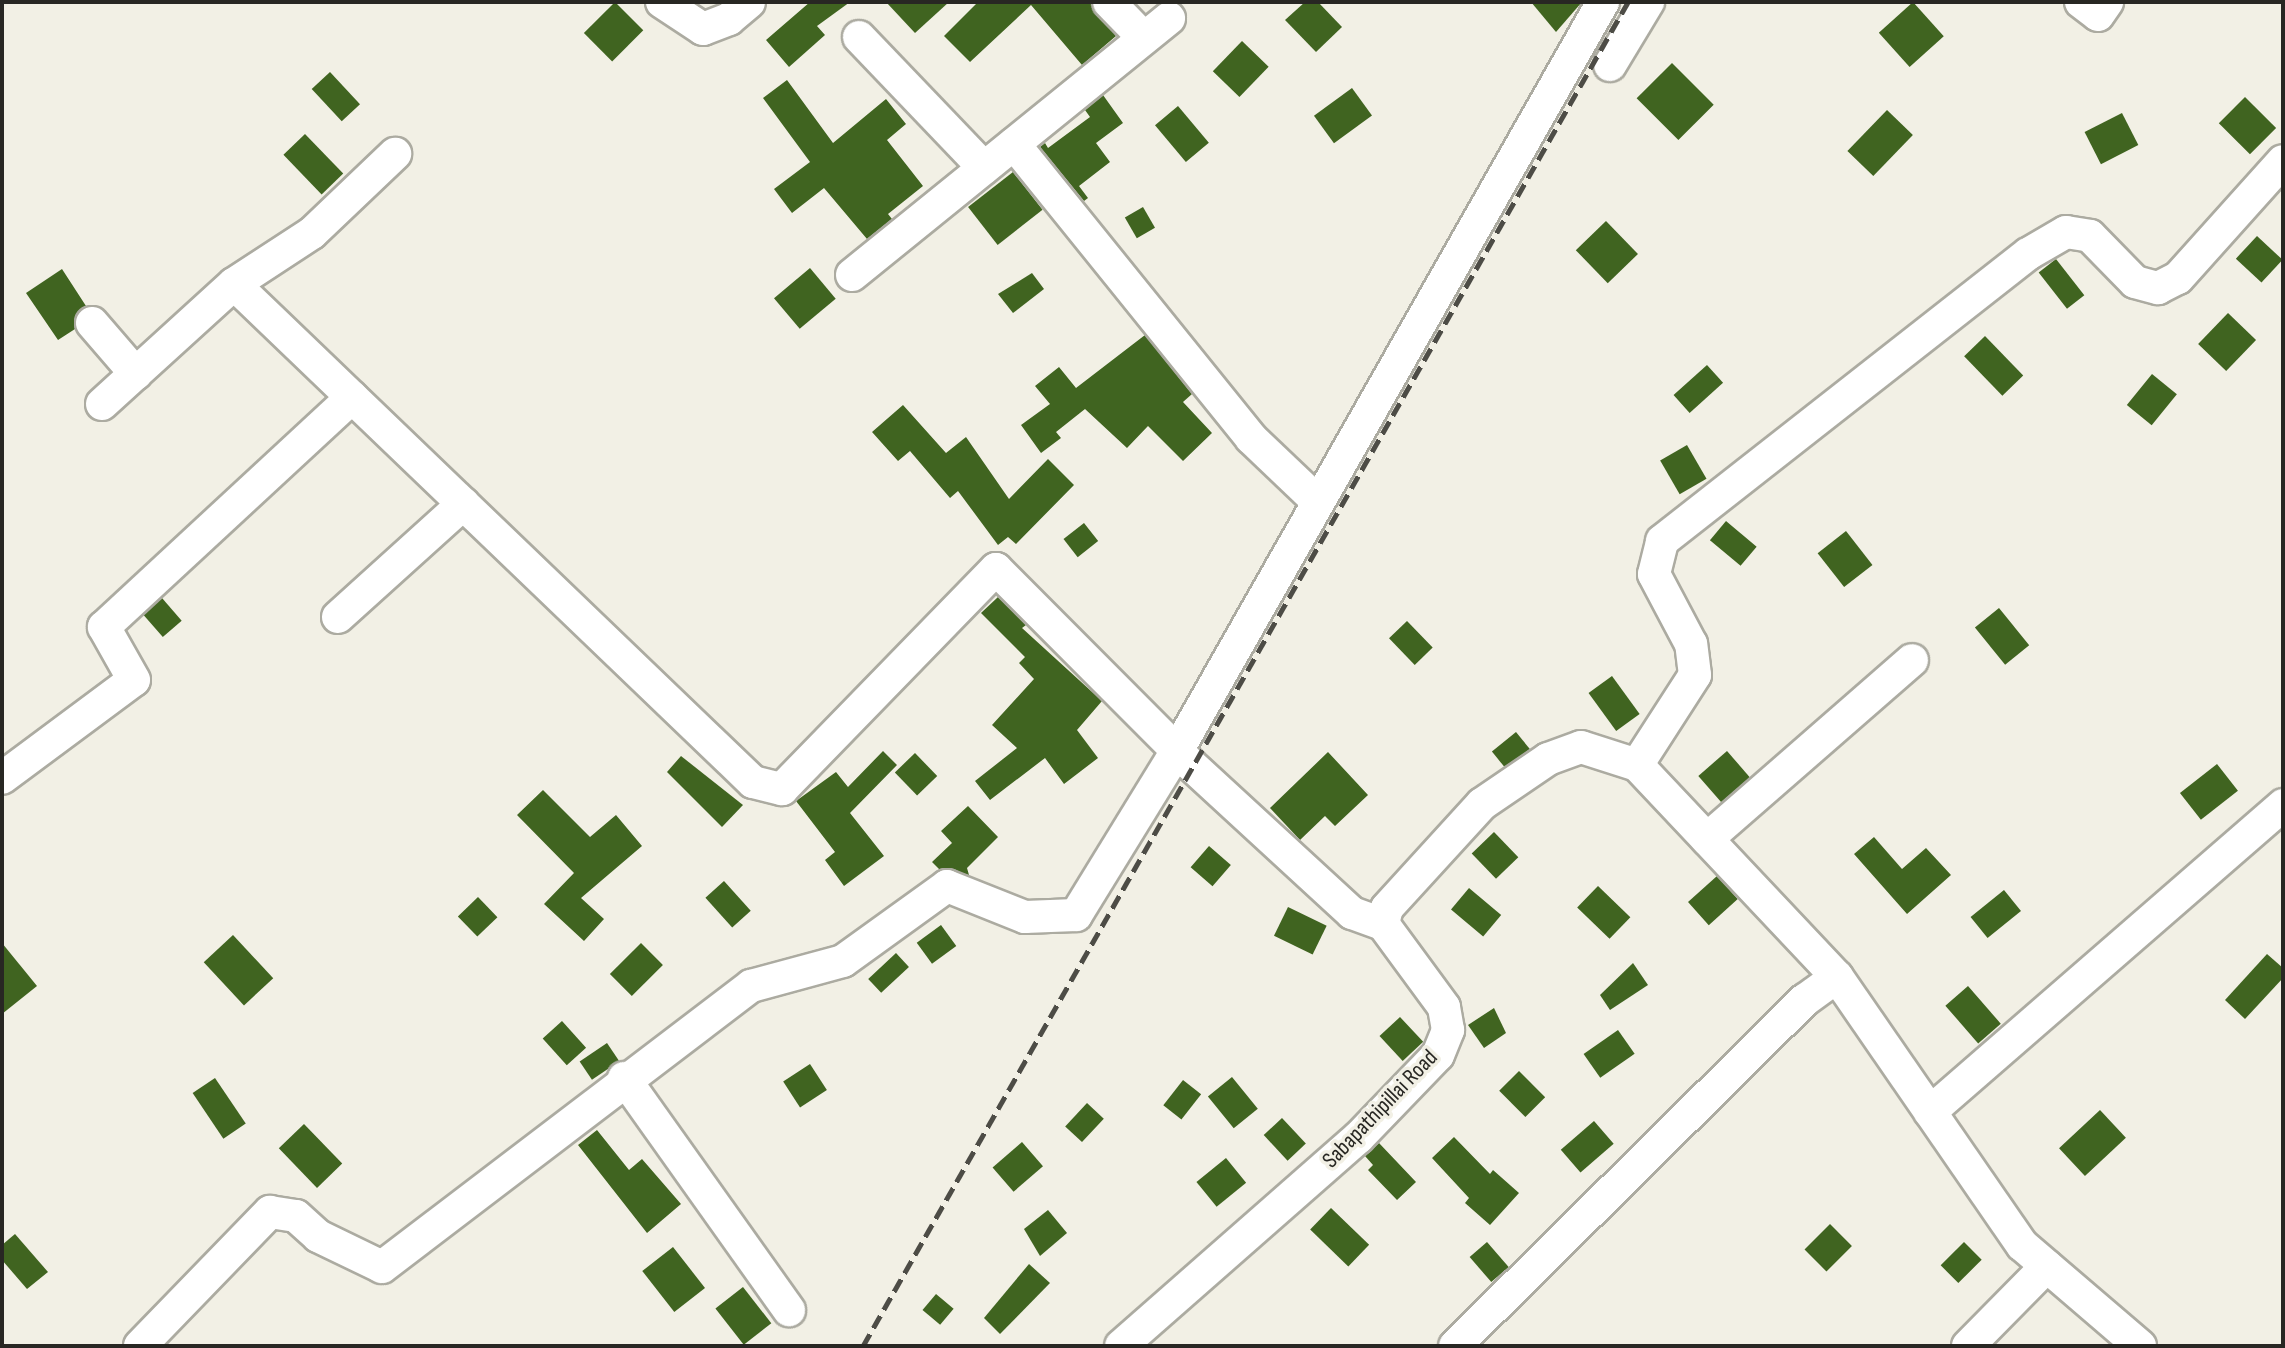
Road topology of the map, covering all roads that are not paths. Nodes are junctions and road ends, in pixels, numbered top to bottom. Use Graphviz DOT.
graph roads {
  1 [pos="662,2"];
  2 [pos="749,2"];
  3 [pos="1109,2"];
  4 [pos="1603,2"];
  5 [pos="1648,2"];
  6 [pos="2081,2"];
  7 [pos="2107,2"];
  8 [pos="1168,18"];
  9 [pos="859,37"];
  10 [pos="1144,38"];
  11 [pos="1611,65"];
  12 [pos="1014,144"];
  13 [pos="395,154"];
  14 [pos="2283,161"];
  15 [pos="984,168"];
  16 [pos="852,275"];
  17 [pos="234,285"];
  18 [pos="92,323"];
  19 [pos="136,374"];
  20 [pos="352,397"];
  21 [pos="102,404"];
  22 [pos="1316,500"];
  23 [pos="463,503"];
  24 [pos="338,617"];
  25 [pos="1912,660"];
  26 [pos="1177,751"];
  27 [pos="1637,765"];
  28 [pos="2,778"];
  29 [pos="2283,805"];
  30 [pos="1707,839"];
  31 [pos="1383,924"];
  32 [pos="1837,977"];
  33 [pos="624,1078"];
  34 [pos="1930,1112"];
  35 [pos="2047,1266"];
  36 [pos="789,1310"];
  37 [pos="140,1346"];
  38 [pos="1121,1346"];
  39 [pos="1455,1346"];
  40 [pos="1968,1346"];
  41 [pos="2140,1346"];
  1 -- 2 [label="street"];
  3 -- 10 [label="street"];
  4 -- 22 [label="street"];
  5 -- 11 [label="street"];
  6 -- 7 [label="street"];
  8 -- 10 [label="street"];
  9 -- 15 [label="street"];
  10 -- 12 [label="street"];
  12 -- 15 [label="street"];
  12 -- 22 [label="street"];
  13 -- 17 [label="street"];
  14 -- 27 [label="street"];
  15 -- 16 [label="street"];
  17 -- 19 [label="street"];
  17 -- 20 [label="street"];
  18 -- 19 [label="street"];
  19 -- 21 [label="street"];
  20 -- 23 [label="street"];
  20 -- 28 [label="street"];
  22 -- 26 [label="street"];
  23 -- 24 [label="street"];
  23 -- 26 [label="street"];
  25 -- 30 [label="street"];
  26 -- 31 [label="street"];
  26 -- 33 [label="street"];
  27 -- 30 [label="street"];
  27 -- 31 [label="street"];
  29 -- 34 [label="street"];
  30 -- 32 [label="street"];
  31 -- 38 [label="street, Sabapathipillai Road"];
  32 -- 34 [label="street"];
  32 -- 39 [label="street"];
  33 -- 36 [label="street"];
  33 -- 37 [label="street"];
  34 -- 35 [label="street"];
  35 -- 40 [label="street"];
  35 -- 41 [label="street"];
}
